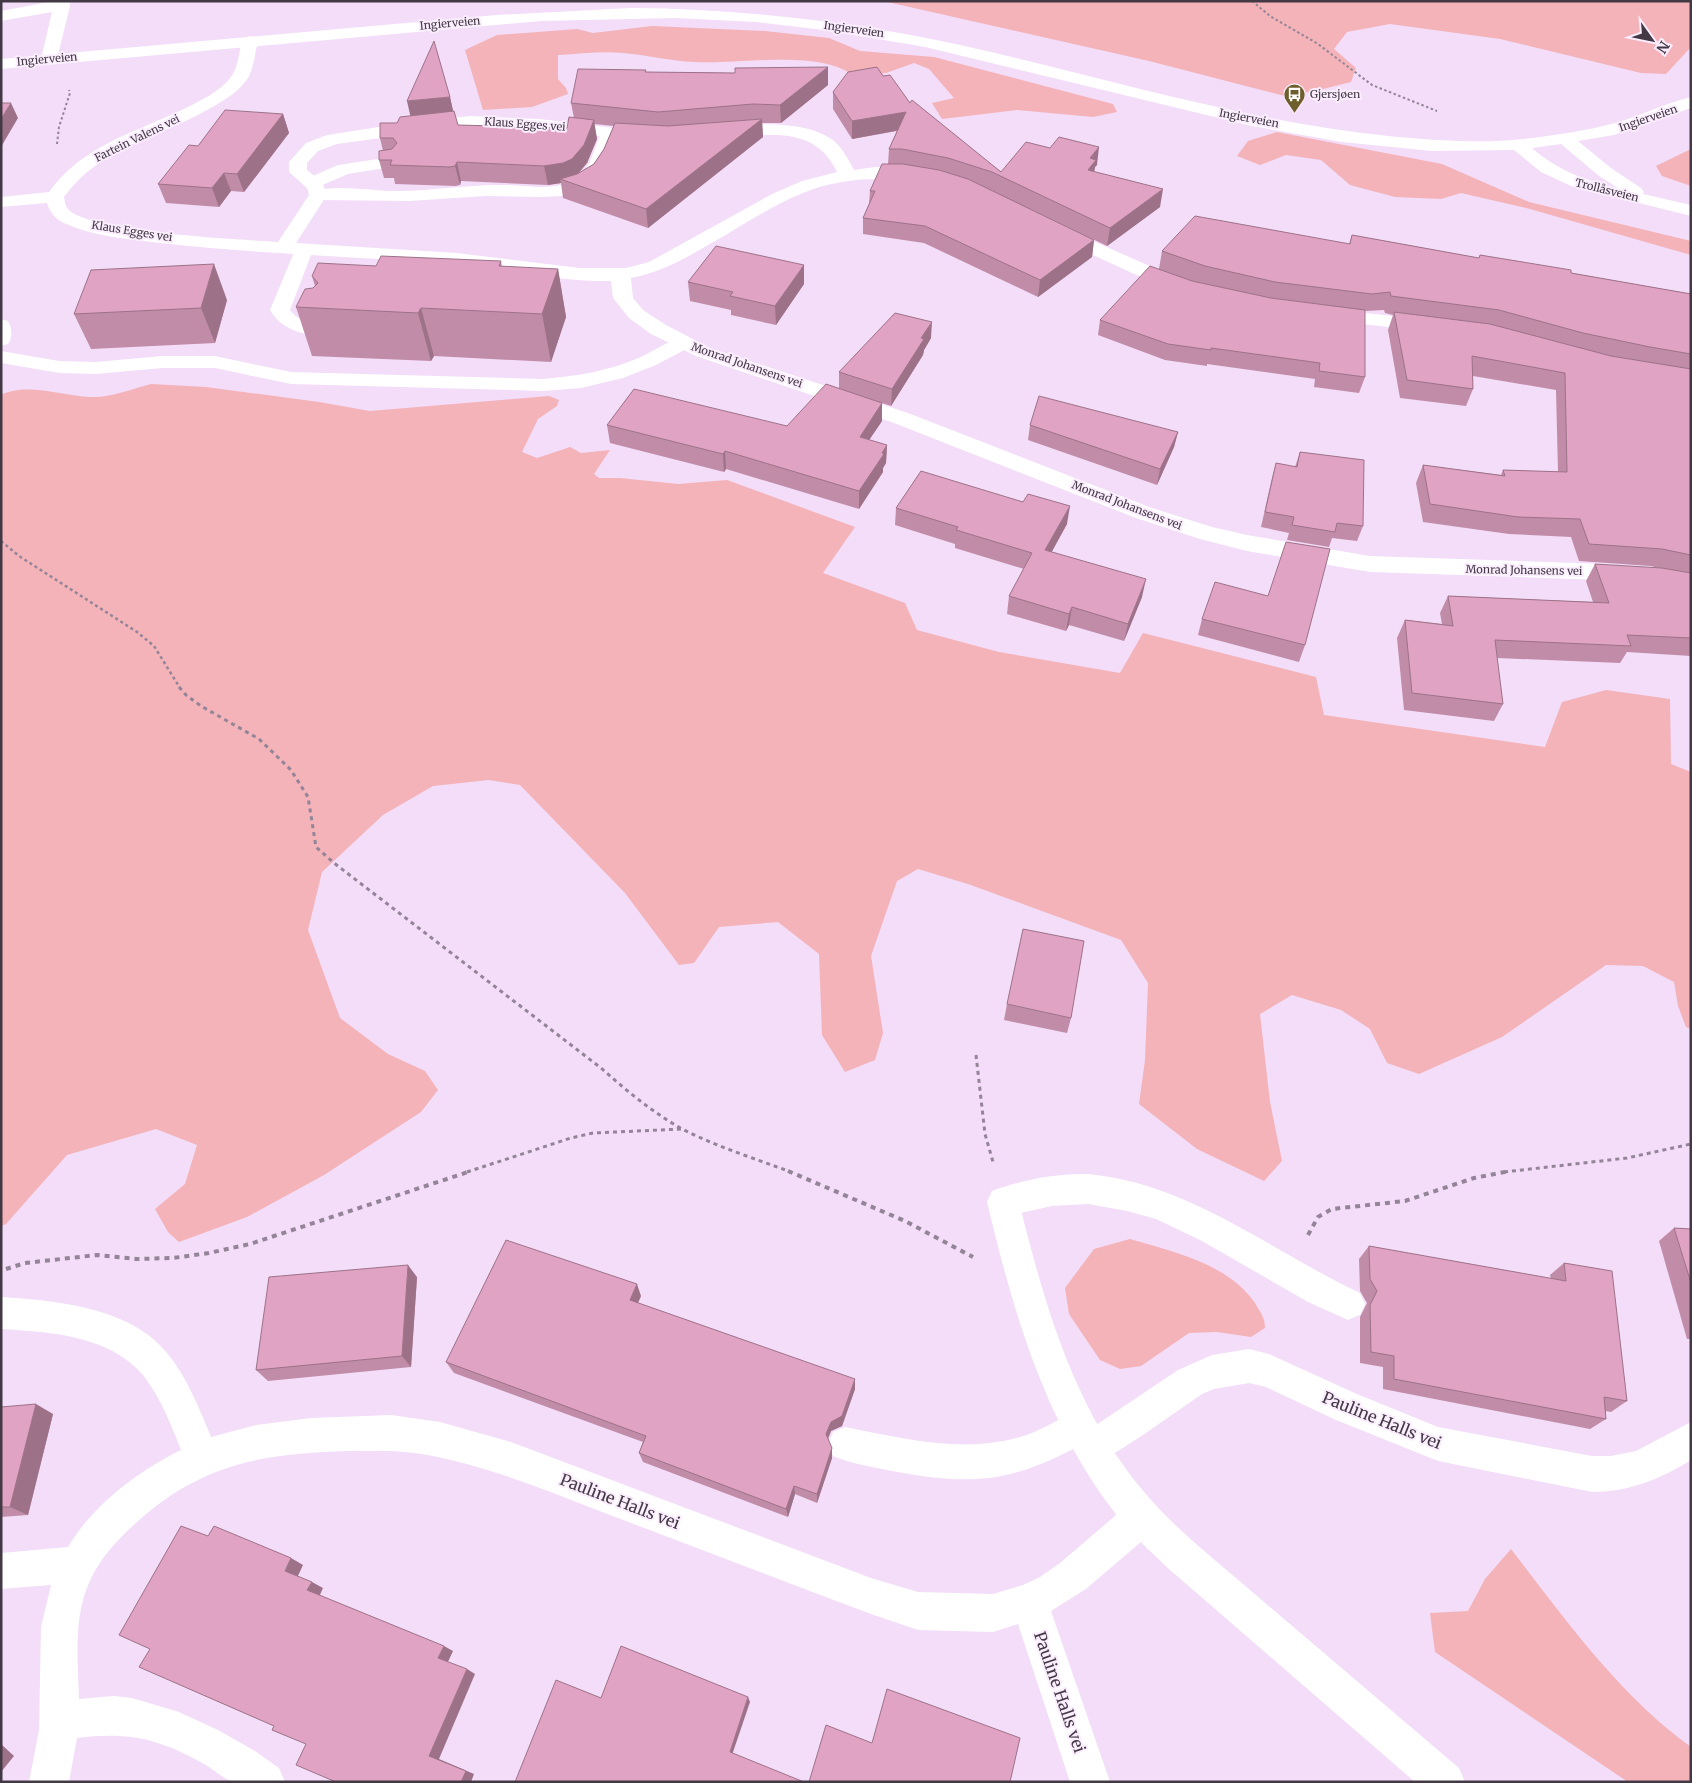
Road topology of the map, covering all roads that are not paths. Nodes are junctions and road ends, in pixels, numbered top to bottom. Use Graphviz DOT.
graph roads {
  1 [pos="62,4"];
  2 [pos="1,16"];
  3 [pos="250,41"];
  4 [pos="53,59"];
  5 [pos="1,64"];
  6 [pos="1691,102"];
  7 [pos="610,133"];
  8 [pos="712,134"];
  9 [pos="663,137"];
  10 [pos="1566,140"];
  11 [pos="1519,145"];
  12 [pos="391,162"];
  13 [pos="848,174"];
  14 [pos="933,178"];
  15 [pos="315,189"];
  16 [pos="55,197"];
  17 [pos="1647,200"];
  18 [pos="3,204"];
  19 [pos="1691,211"];
  20 [pos="1040,222"];
  21 [pos="282,248"];
  22 [pos="304,250"];
  23 [pos="621,275"];
  24 [pos="1196,291"];
  25 [pos="1315,314"];
  26 [pos="1,325"];
  27 [pos="1448,329"];
  28 [pos="322,330"];
  29 [pos="1,340"];
  30 [pos="683,343"];
  31 [pos="1,357"];
  32 [pos="1691,583"];
  33 [pos="1348,1304"];
  34 [pos="1,1313"];
  35 [pos="1086,1438"];
  36 [pos="1691,1439"];
  37 [pos="845,1444"];
  38 [pos="202,1458"];
  39 [pos="1142,1517"];
  40 [pos="77,1565"];
  41 [pos="1,1571"];
  42 [pos="1029,1602"];
  43 [pos="59,1721"];
  44 [pos="48,1782"];
  45 [pos="265,1782"];
  46 [pos="1090,1782"];
  47 [pos="1445,1782"];
  1 -- 2 [label="street"];
  1 -- 4 [label="street"];
  3 -- 4 [label="street, Ingierveien"];
  3 -- 11 [label="street, Ingierveien"];
  3 -- 16 [label="street, Fartein Valens vei"];
  4 -- 5 [label="street, Ingierveien"];
  6 -- 10 [label="street, Ingierveien"];
  7 -- 9 [label="street, Klaus Egges vei"];
  7 -- 15 [label="street"];
  7 -- 15 [label="street, Klaus Egges vei"];
  8 -- 13 [label="street"];
  10 -- 11 [label="street, Ingierveien"];
  10 -- 17 [label="street, Trollåsveien"];
  11 -- 17 [label="street, Trollåsveien"];
  12 -- 15 [label="street"];
  13 -- 14 [label="street, Klaus Egges vei"];
  13 -- 23 [label="street, Klaus Egges vei"];
  15 -- 21 [label="street"];
  16 -- 18 [label="street"];
  16 -- 21 [label="street, Klaus Egges vei"];
  17 -- 19 [label="street, Trollåsveien"];
  20 -- 24 [label="street"];
  21 -- 22 [label="street, Klaus Egges vei"];
  22 -- 23 [label="street, Klaus Egges vei"];
  22 -- 28 [label="street"];
  23 -- 30 [label="street, Monrad Johansens vei"];
  25 -- 27 [label="street"];
  26 -- 29 [label="street"];
  30 -- 31 [label="street"];
  30 -- 32 [label="street, Monrad Johansens vei"];
  33 -- 35 [label="street"];
  34 -- 38 [label="street"];
  35 -- 36 [label="street, Pauline Halls vei"];
  35 -- 37 [label="street, Pauline Halls vei"];
  35 -- 39 [label="street"];
  38 -- 40 [label="street, Pauline Halls vei"];
  38 -- 42 [label="street, Pauline Halls vei"];
  39 -- 42 [label="street, Pauline Halls vei"];
  39 -- 47 [label="street"];
  40 -- 41 [label="street"];
  40 -- 43 [label="street, Pauline Halls vei"];
  42 -- 46 [label="street, Pauline Halls vei"];
  43 -- 44 [label="street, Pauline Halls vei"];
  43 -- 45 [label="street"];
}
